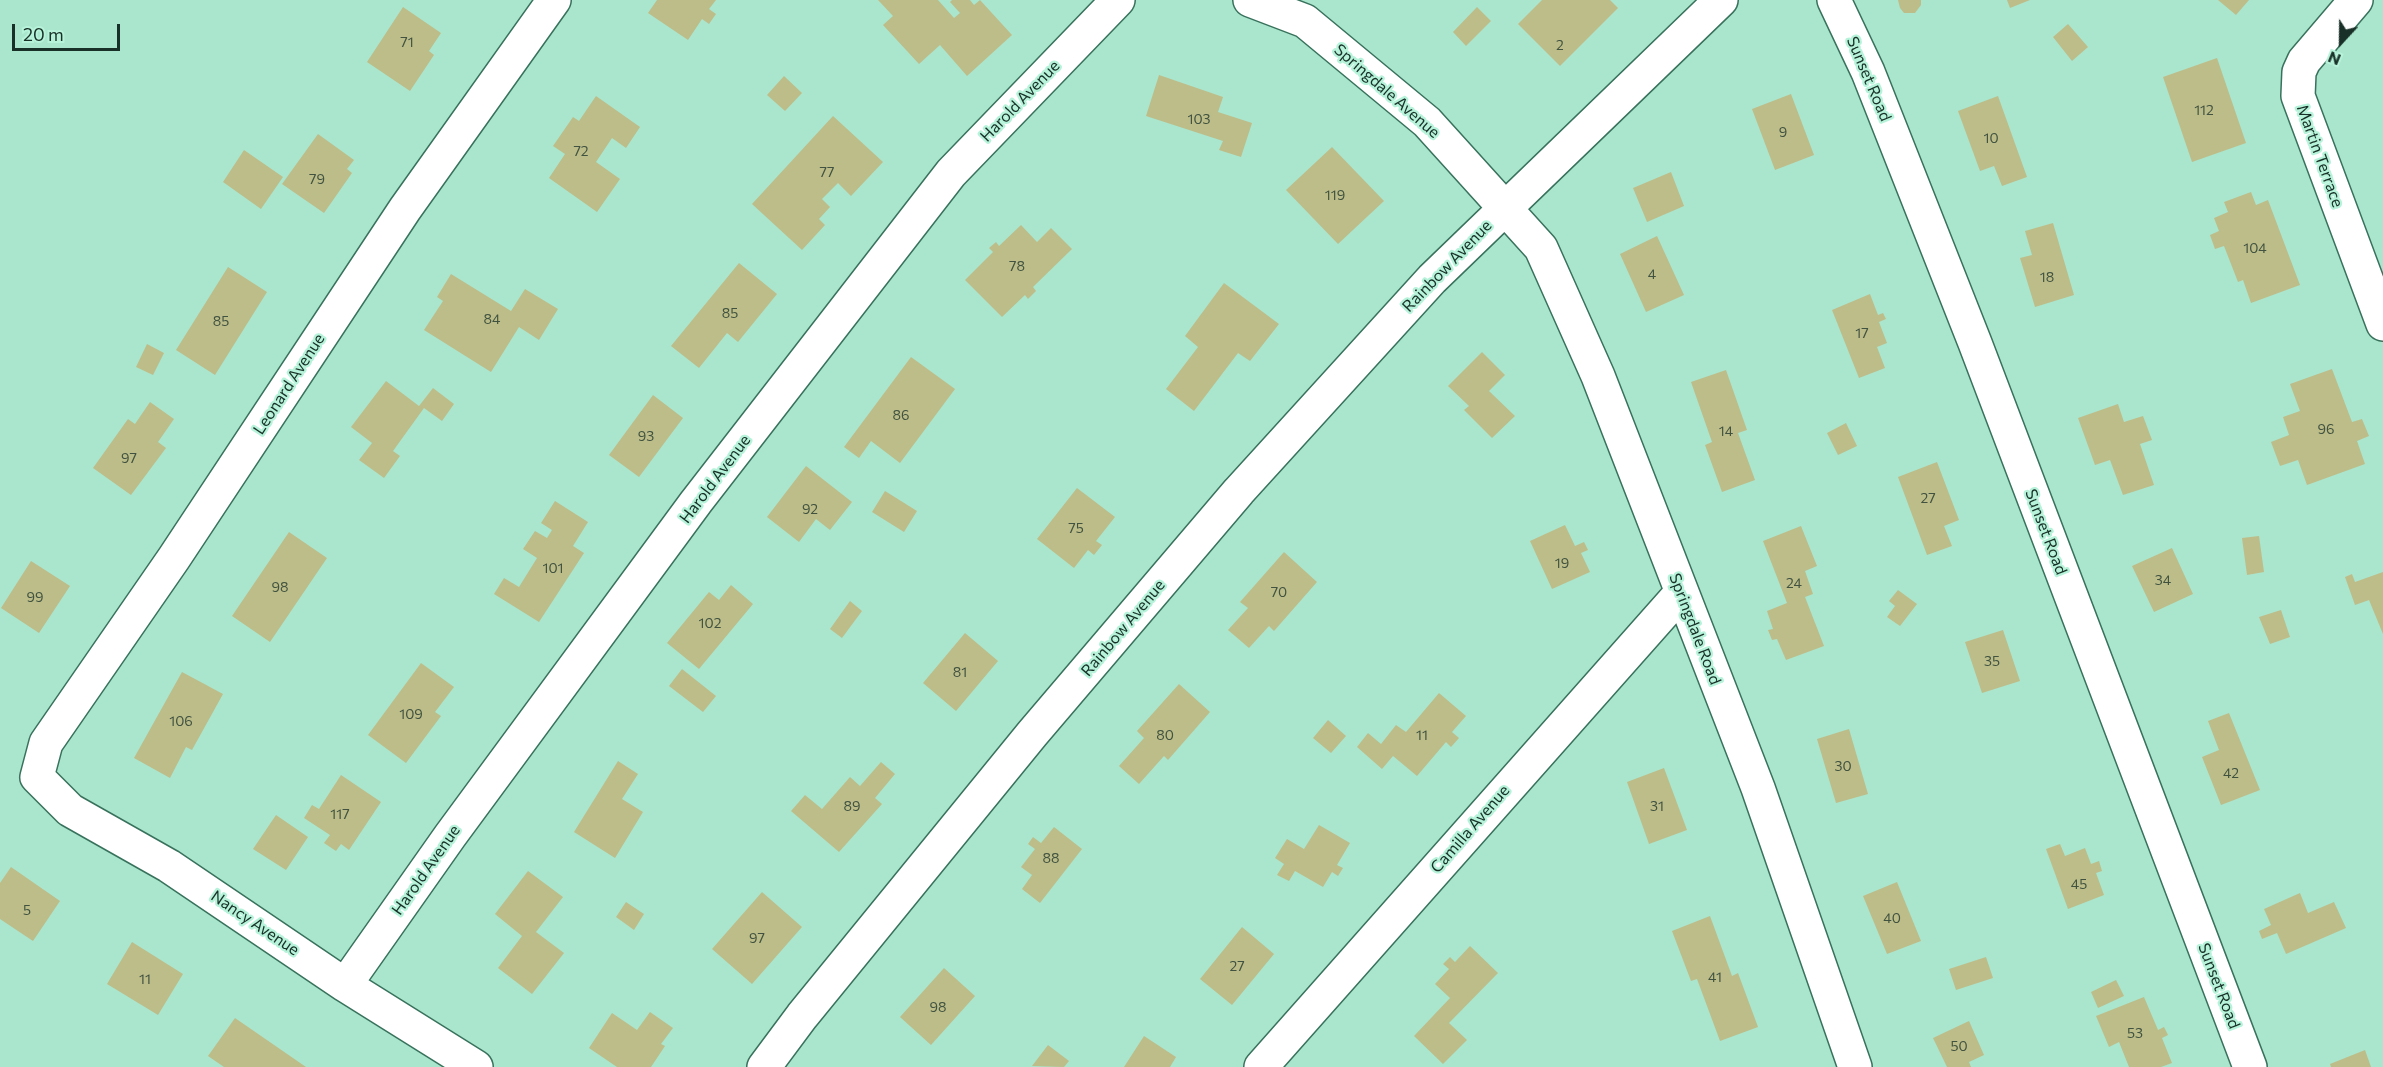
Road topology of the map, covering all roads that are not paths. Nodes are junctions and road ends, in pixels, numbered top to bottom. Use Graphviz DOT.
graph roads {
  1 [pos="554,0"];
  2 [pos="1118,0"];
  3 [pos="1250,0"];
  4 [pos="1721,0"];
  5 [pos="1834,0"];
  6 [pos="2356,0"];
  7 [pos="1504,208"];
  8 [pos="2383,324"];
  9 [pos="1681,593"];
  10 [pos="37,777"];
  11 [pos="345,985"];
  12 [pos="476,1067"];
  13 [pos="764,1067"];
  14 [pos="1261,1067"];
  15 [pos="1855,1067"];
  16 [pos="2250,1067"];
  1 -- 10 [label="street, Leonard Avenue"];
  2 -- 11 [label="street, Harold Avenue"];
  3 -- 7 [label="street, Springdale Avenue"];
  4 -- 7 [label="street"];
  5 -- 16 [label="street, Sunset Road"];
  6 -- 8 [label="street, Martin Terrace"];
  7 -- 9 [label="street, Springdale Road"];
  7 -- 13 [label="street, Rainbow Avenue"];
  9 -- 14 [label="street, Camilla Avenue"];
  9 -- 15 [label="street, Springdale Road"];
  10 -- 11 [label="street, Nancy Avenue"];
  11 -- 12 [label="street, Nancy Avenue"];
}
